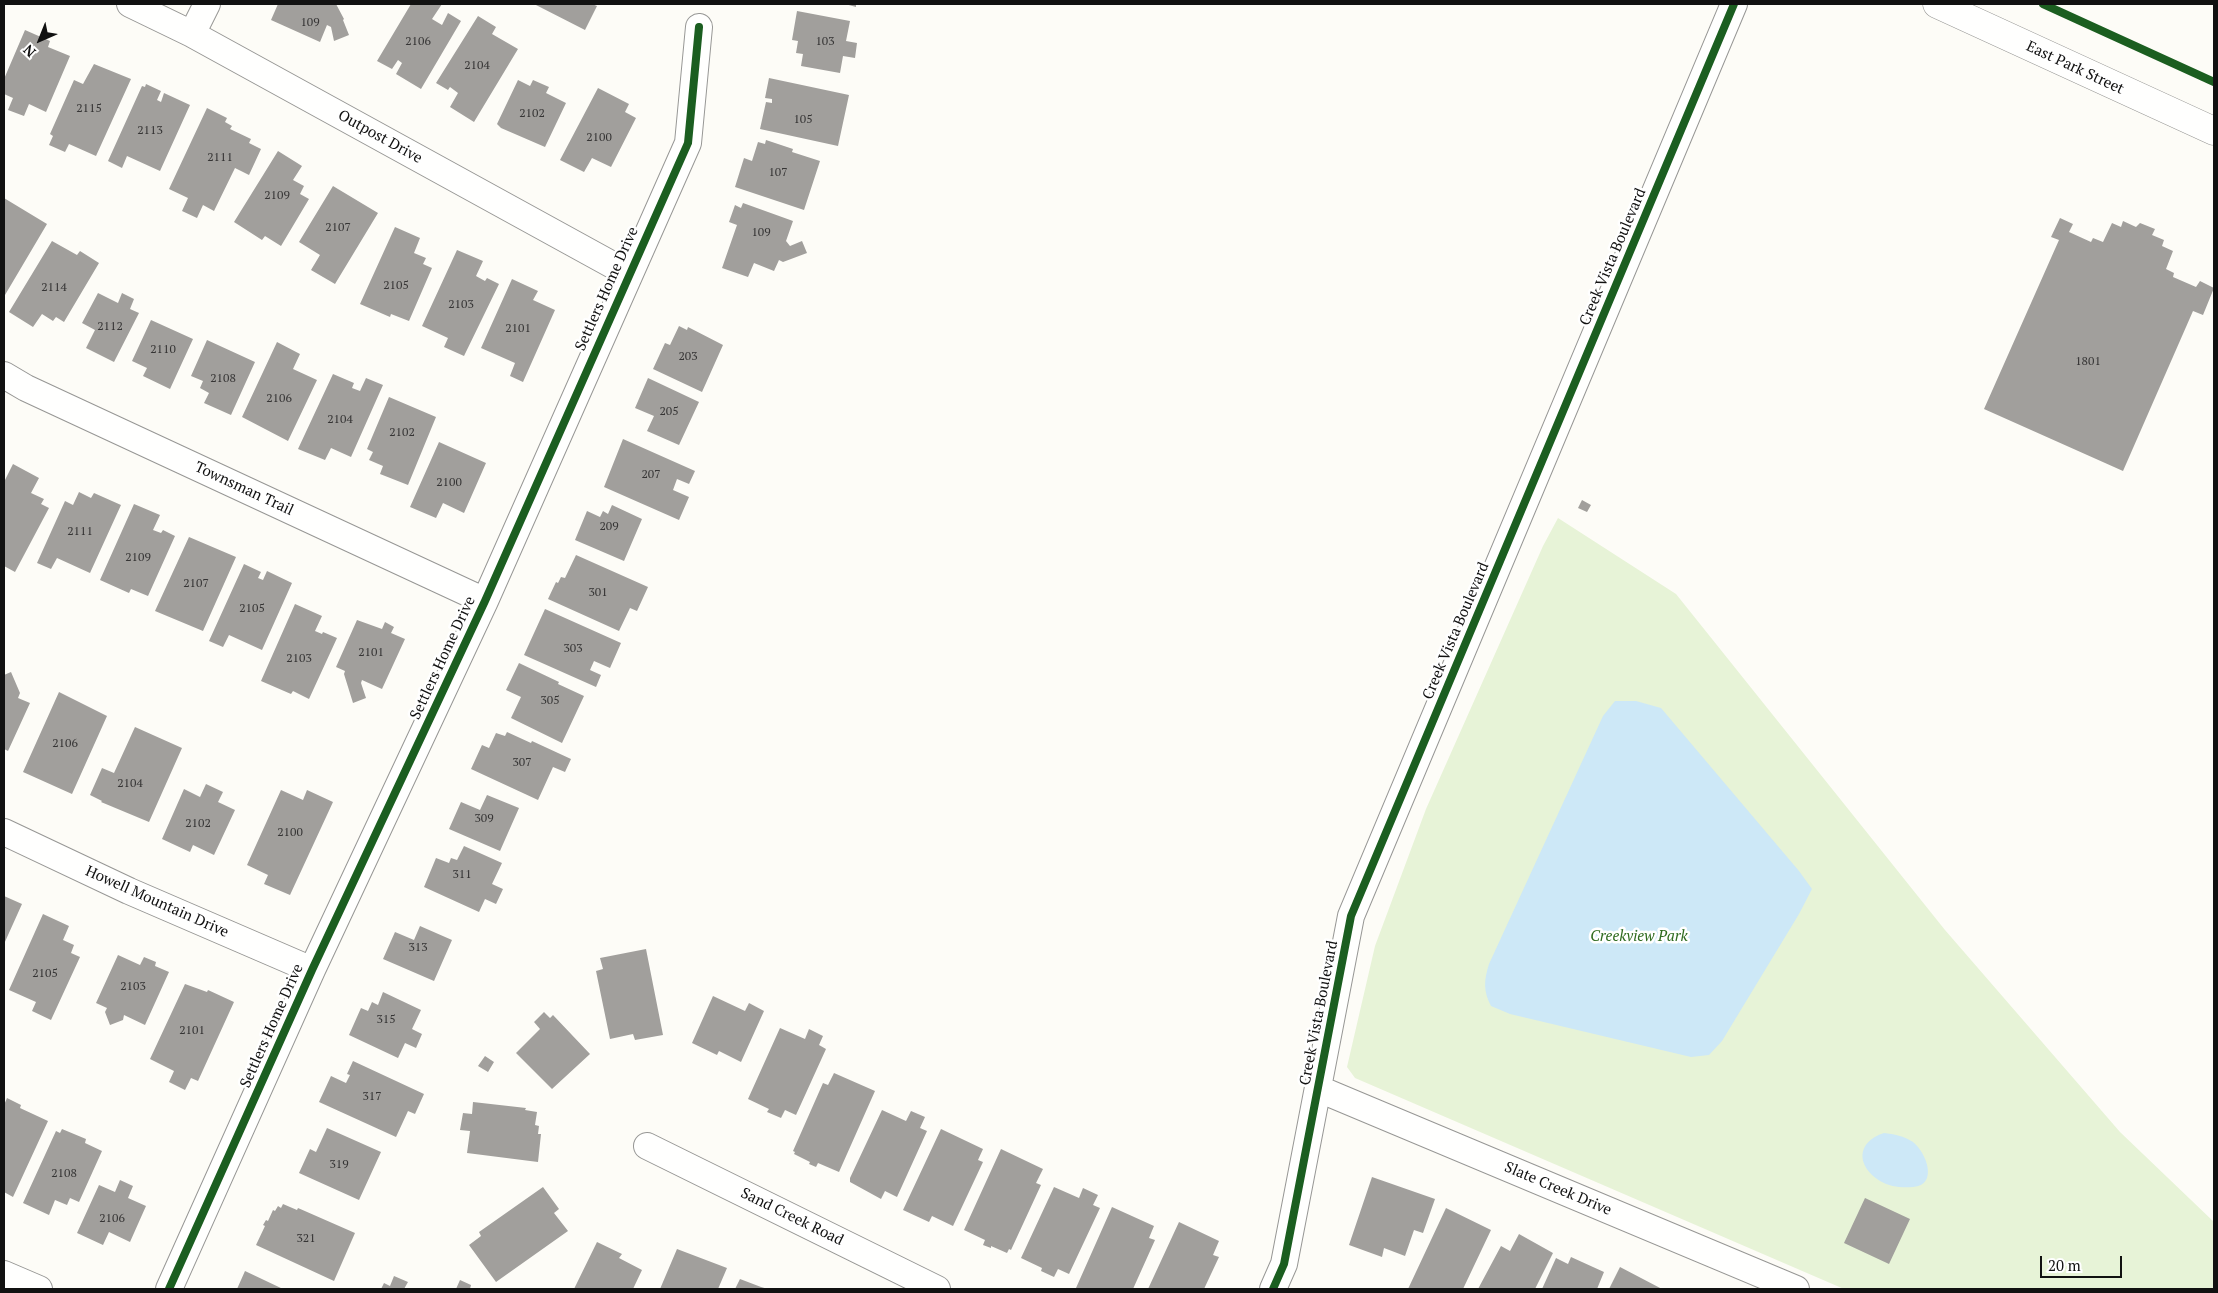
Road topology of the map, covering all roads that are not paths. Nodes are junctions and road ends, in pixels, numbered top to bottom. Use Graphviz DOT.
graph roads {
  1 [pos="130,4"];
  2 [pos="207,4"];
  3 [pos="1734,4"];
  4 [pos="1936,4"];
  5 [pos="699,27"];
  6 [pos="192,34"];
  7 [pos="2214,131"];
  8 [pos="629,274"];
  9 [pos="4,375"];
  10 [pos="485,601"];
  11 [pos="4,832"];
  12 [pos="312,970"];
  13 [pos="1319,1089"];
  14 [pos="647,1146"];
  15 [pos="4,1274"];
  16 [pos="39,1289"];
  17 [pos="169,1289"];
  18 [pos="937,1289"];
  19 [pos="1273,1289"];
  20 [pos="1796,1289"];
  1 -- 6 [label="street, Outpost Drive"];
  2 -- 6 [label="street"];
  3 -- 13 [label="street, Creek Vista Boulevard"];
  4 -- 7 [label="street, East Park Street"];
  5 -- 8 [label="street, Settlers Home Drive"];
  6 -- 8 [label="street, Outpost Drive"];
  8 -- 10 [label="street, Settlers Home Drive"];
  9 -- 10 [label="street, Townsman Trail"];
  10 -- 12 [label="street, Settlers Home Drive"];
  11 -- 12 [label="street, Howell Mountain Drive"];
  12 -- 17 [label="street, Settlers Home Drive"];
  13 -- 19 [label="street, Creek Vista Boulevard"];
  13 -- 20 [label="street, Slate Creek Drive"];
  14 -- 18 [label="street, Sand Creek Road"];
  15 -- 16 [label="street"];
}
